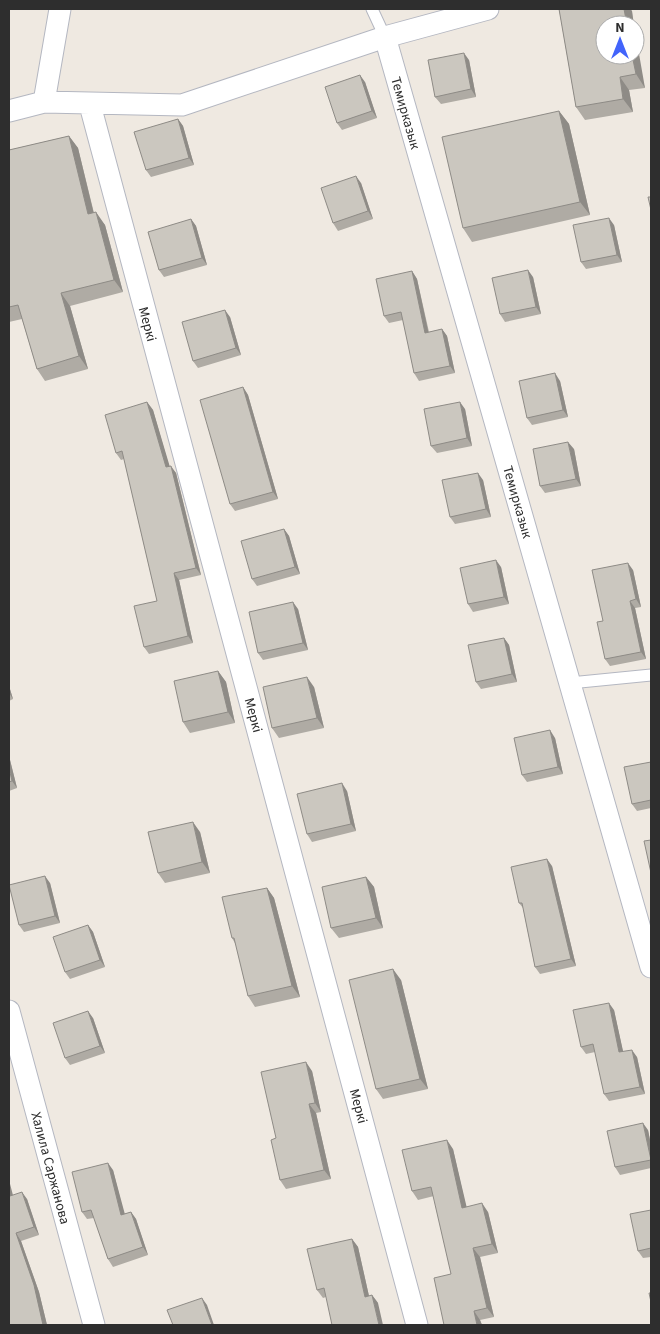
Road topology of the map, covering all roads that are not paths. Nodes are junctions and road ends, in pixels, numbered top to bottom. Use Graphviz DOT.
graph roads {
  1 [pos="60,9"];
  2 [pos="372,9"];
  3 [pos="488,9"];
  4 [pos="384,38"];
  5 [pos="44,102"];
  6 [pos="90,105"];
  7 [pos="9,111"];
  8 [pos="651,675"];
  9 [pos="570,683"];
  10 [pos="651,967"];
  11 [pos="9,1011"];
  12 [pos="94,1325"];
  13 [pos="418,1325"];
  1 -- 5 [label="street"];
  2 -- 4 [label="lane"];
  3 -- 4 [label="street"];
  4 -- 6 [label="street"];
  4 -- 9 [label="street, Темирказык"];
  5 -- 6 [label="street"];
  5 -- 7 [label="street"];
  6 -- 13 [label="street, Меркі"];
  8 -- 9 [label="lane"];
  9 -- 10 [label="street, Темирказык"];
  11 -- 12 [label="street, Халила Саржанова"];
}
